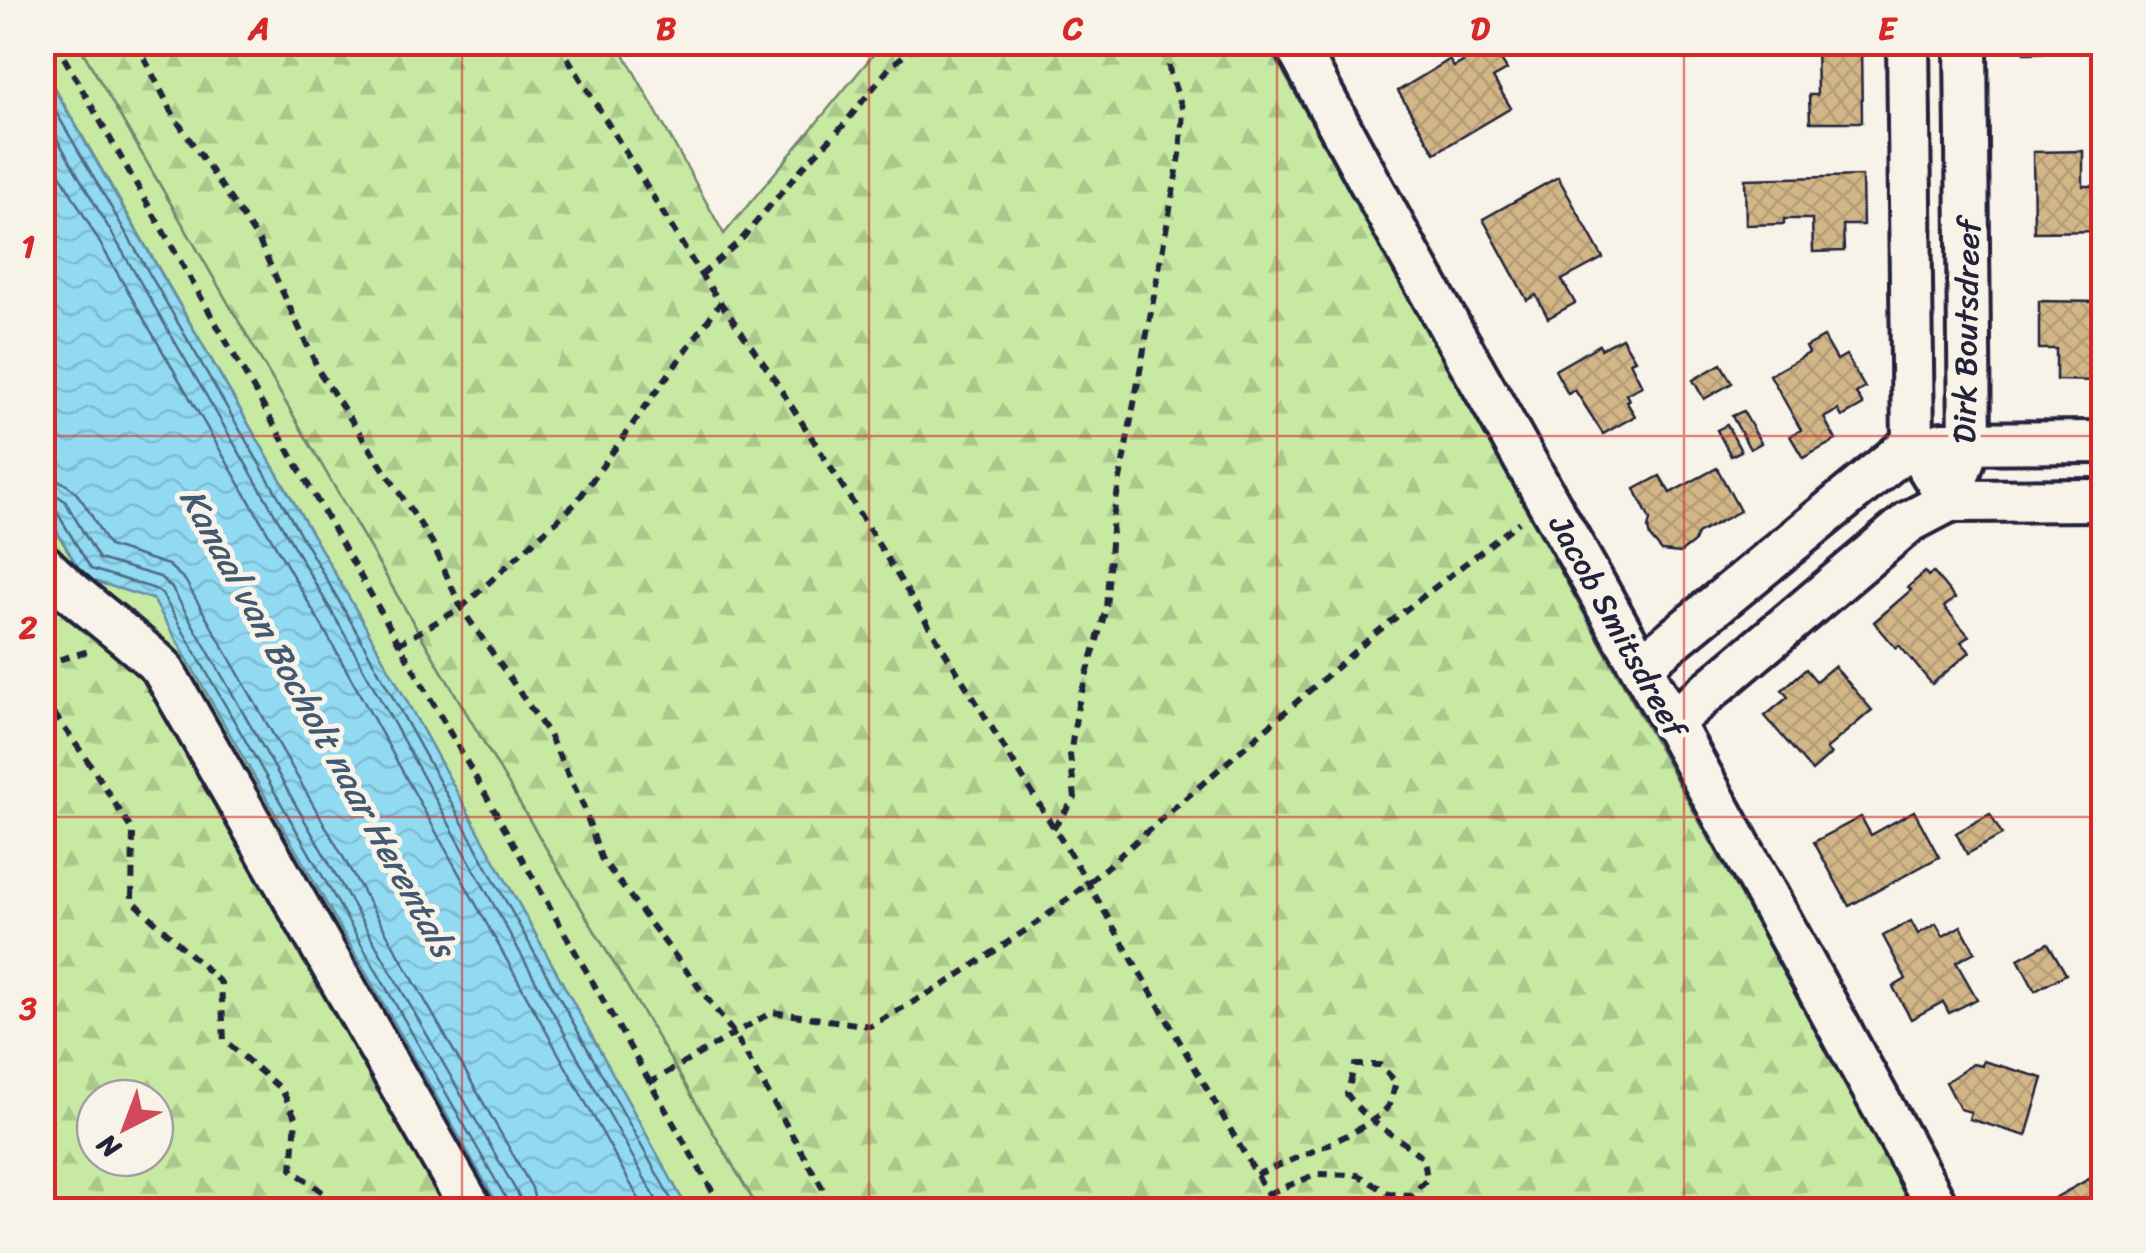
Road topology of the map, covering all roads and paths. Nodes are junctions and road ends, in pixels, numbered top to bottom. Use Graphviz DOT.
graph roads {
  1 [pos="55,42"];
  2 [pos="136,42"];
  3 [pos="558,42"];
  4 [pos="920,42"];
  5 [pos="1164,42"];
  6 [pos="1294,42"];
  7 [pos="1908,42"];
  8 [pos="1966,42"];
  9 [pos="701,275"];
  10 [pos="721,302"];
  11 [pos="2104,442"];
  12 [pos="1914,443"];
  13 [pos="1970,443"];
  14 [pos="1548,499"];
  15 [pos="2104,500"];
  16 [pos="1948,501"];
  17 [pos="42,564"];
  18 [pos="461,608"];
  19 [pos="398,644"];
  20 [pos="1641,666"];
  21 [pos="42,680"];
  22 [pos="1672,722"];
  23 [pos="1053,828"];
  24 [pos="1088,883"];
  25 [pos="734,1035"];
  26 [pos="650,1083"];
  27 [pos="1372,1122"];
  28 [pos="1256,1175"];
  29 [pos="1267,1194"];
  30 [pos="336,1210"];
  31 [pos="472,1210"];
  32 [pos="722,1210"];
  33 [pos="835,1210"];
  34 [pos="1277,1210"];
  35 [pos="1939,1210"];
  1 -- 19 [label="path"];
  2 -- 18 [label="path"];
  3 -- 9 [label="path"];
  4 -- 9 [label="path"];
  5 -- 23 [label="path"];
  6 -- 14 [label="street, Jacob Smitsdreef"];
  7 -- 12 [label="street, Dirk Boutsdreef"];
  8 -- 13 [label="street, Dirk Boutsdreef"];
  9 -- 10 [label="path"];
  10 -- 18 [label="path"];
  10 -- 23 [label="path"];
  11 -- 13 [label="street"];
  12 -- 13 [label="street"];
  12 -- 16 [label="street"];
  12 -- 20 [label="street, Dirk Boutsdreef"];
  13 -- 16 [label="street, Dirk Boutsdreef"];
  14 -- 20 [label="street, Jacob Smitsdreef"];
  14 -- 24 [label="path"];
  15 -- 16 [label="street"];
  16 -- 22 [label="street"];
  17 -- 31 [label="street"];
  18 -- 19 [label="path"];
  18 -- 25 [label="path"];
  19 -- 26 [label="path"];
  20 -- 22 [label="street, Jacob Smitsdreef"];
  21 -- 30 [label="path"];
  22 -- 35 [label="street, Jacob Smitsdreef"];
  23 -- 24 [label="path"];
  24 -- 25 [label="path"];
  24 -- 28 [label="path"];
  25 -- 26 [label="path"];
  25 -- 33 [label="path"];
  26 -- 32 [label="path"];
  27 -- 27 [label="path"];
  27 -- 28 [label="path"];
  27 -- 29 [label="path"];
  28 -- 29 [label="path"];
  29 -- 34 [label="path"];
}
